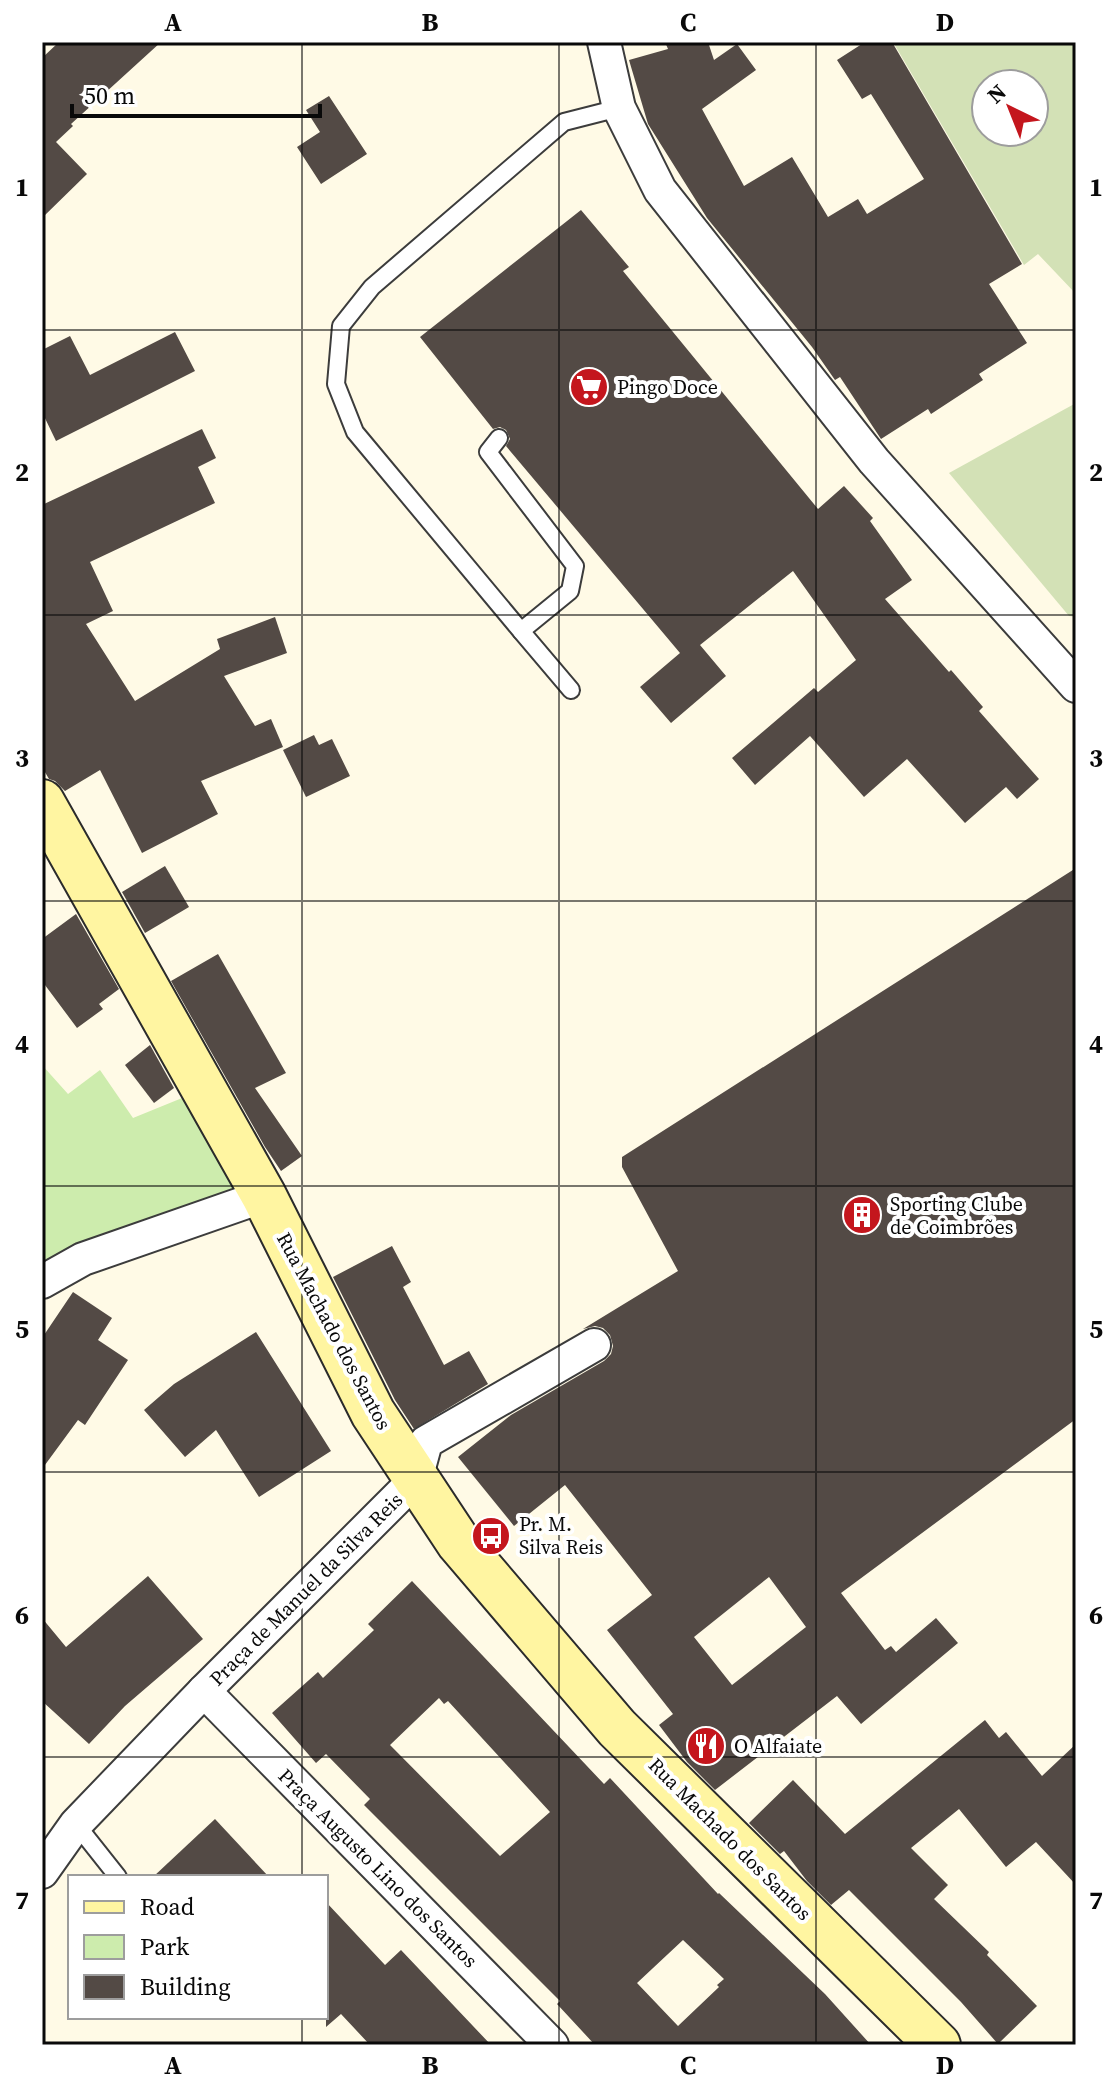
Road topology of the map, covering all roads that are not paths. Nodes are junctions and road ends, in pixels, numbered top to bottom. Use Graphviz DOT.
graph roads {
  1 [pos="604,42"];
  2 [pos="619,108"];
  3 [pos="499,438"];
  4 [pos="521,631"];
  5 [pos="1076,686"];
  6 [pos="571,690"];
  7 [pos="42,802"];
  8 [pos="264,1196"];
  9 [pos="42,1282"];
  10 [pos="594,1345"];
  11 [pos="416,1479"];
  12 [pos="204,1691"];
  13 [pos="76,1824"];
  14 [pos="42,1872"];
  15 [pos="116,1875"];
  16 [pos="552,2045"];
  17 [pos="938,2045"];
  1 -- 2 [label="street"];
  2 -- 4 [label="lane"];
  2 -- 5 [label="street"];
  3 -- 4 [label="lane"];
  4 -- 6 [label="lane"];
  7 -- 8 [label="street, Rua Machado dos Santos"];
  8 -- 9 [label="street"];
  8 -- 11 [label="street, Rua Machado dos Santos"];
  10 -- 11 [label="street, Praça de Manuel da Silva Reis"];
  11 -- 12 [label="street, Praça de Manuel da Silva Reis"];
  11 -- 17 [label="street, Rua Machado dos Santos"];
  12 -- 13 [label="street, Praça de Manuel da Silva Reis"];
  12 -- 16 [label="street, Praça Augusto Lino dos Santos"];
  13 -- 14 [label="street, Praça de Manuel da Silva Reis"];
  13 -- 15 [label="lane"];
}
